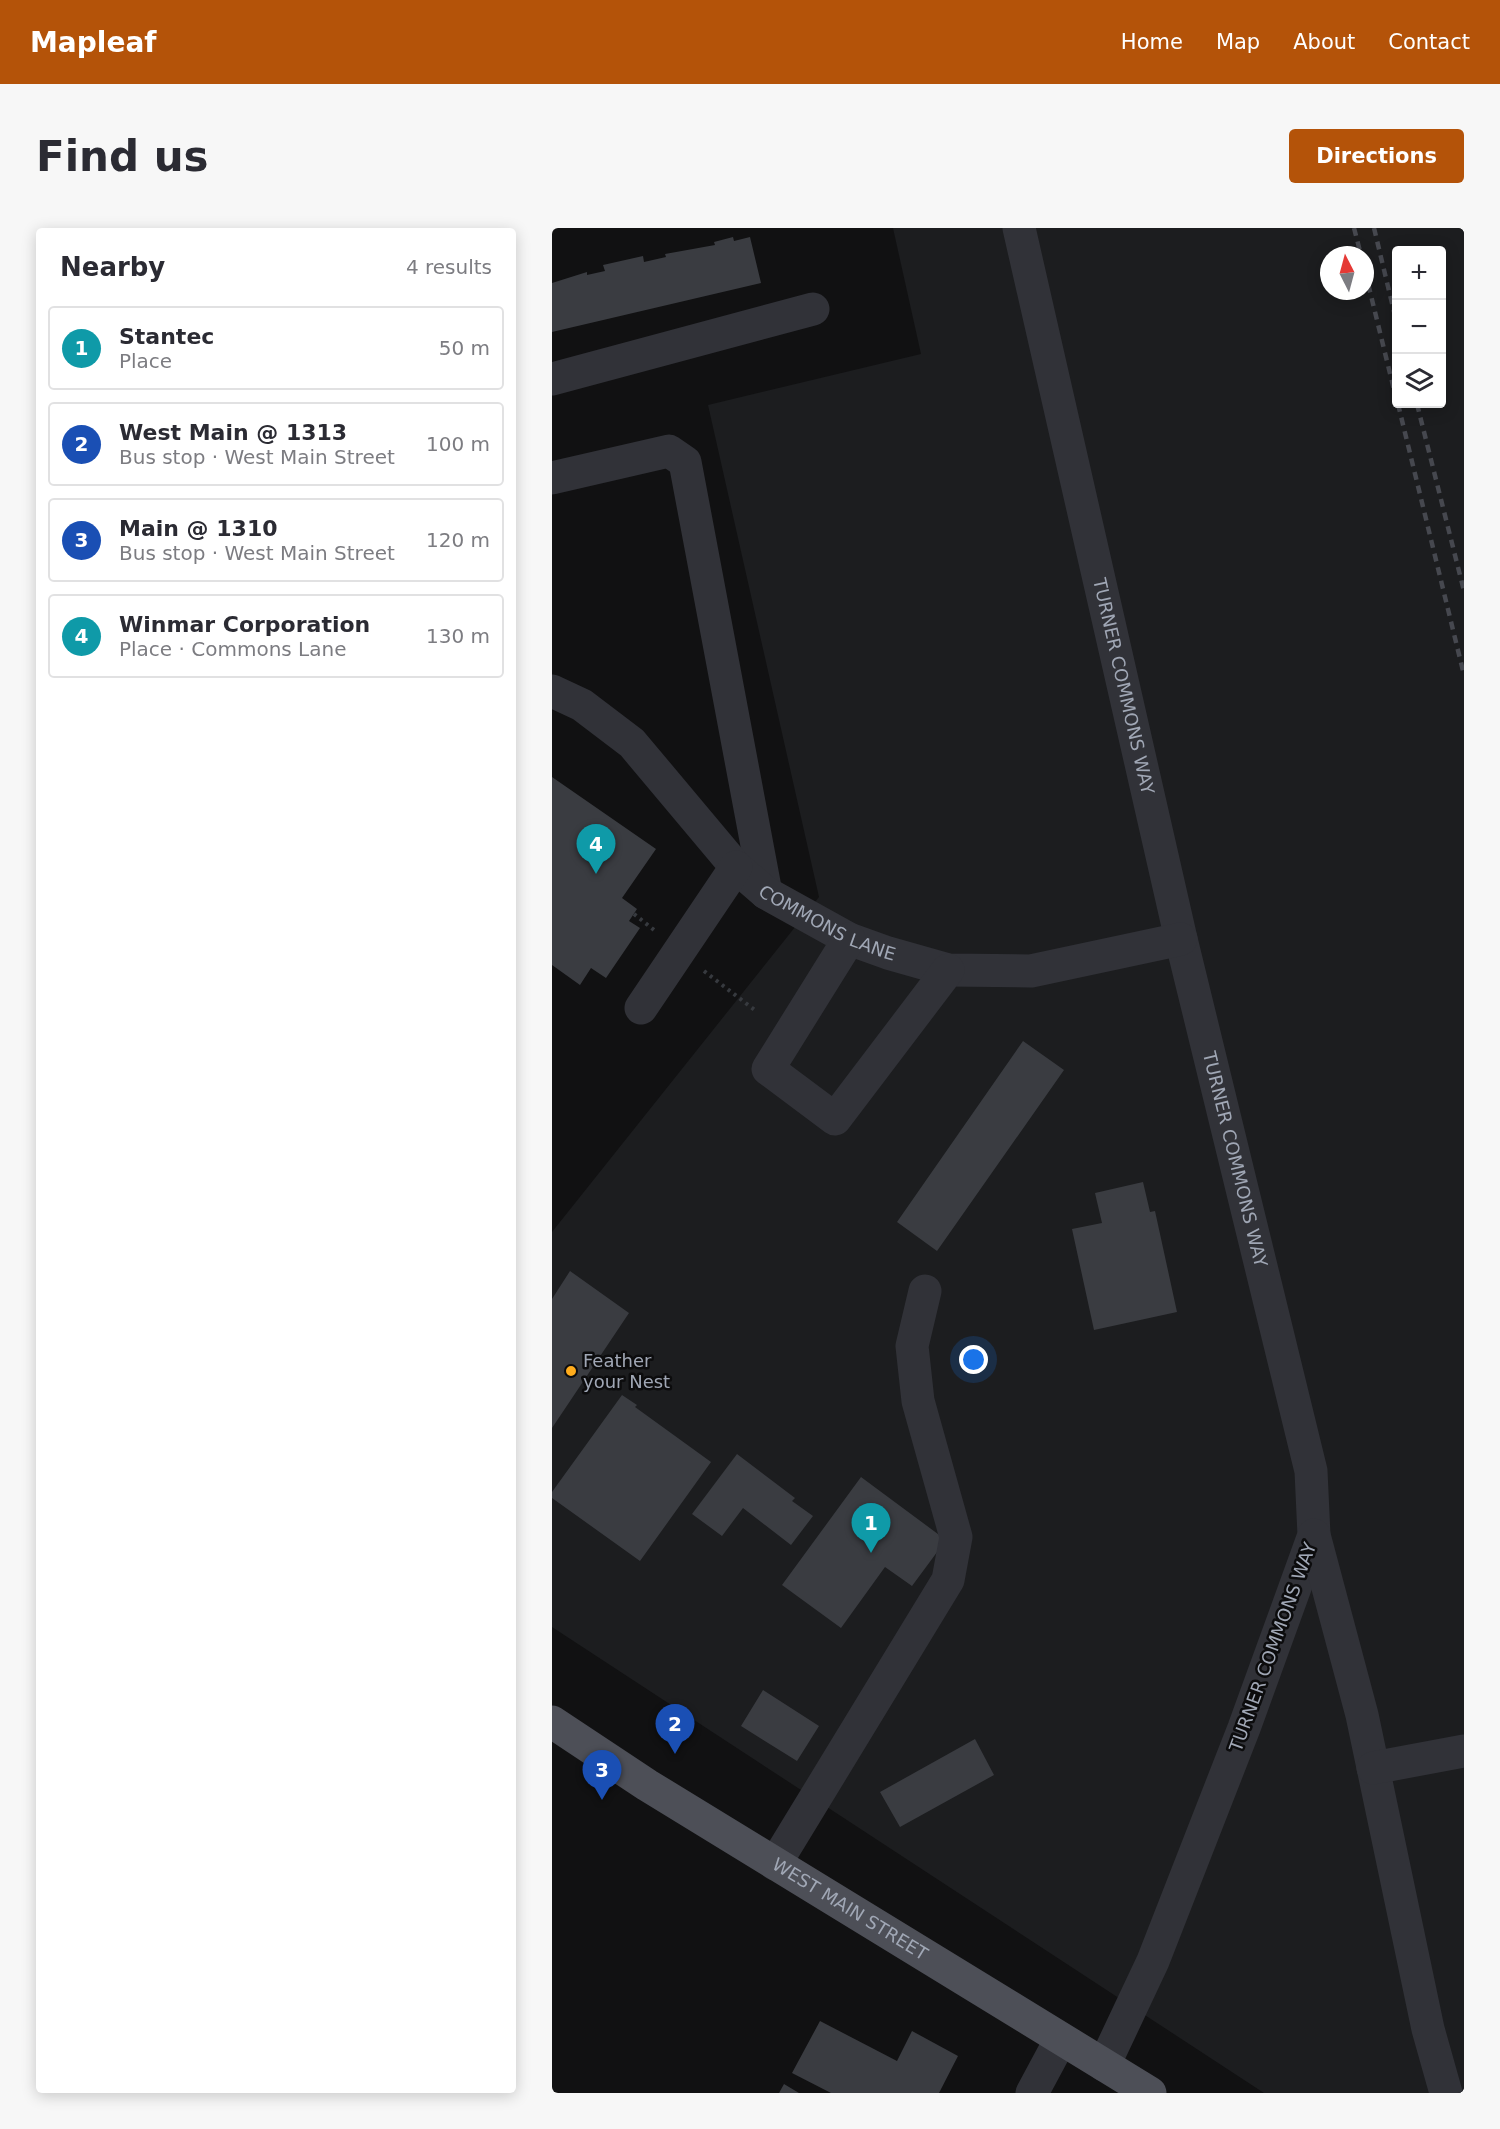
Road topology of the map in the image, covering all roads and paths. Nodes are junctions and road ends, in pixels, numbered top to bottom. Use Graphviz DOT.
graph roads {
  1 [pos="1019,228"];
  2 [pos="813,309"];
  3 [pos="552,379"];
  4 [pos="552,478"];
  5 [pos="552,691"];
  6 [pos="736,867"];
  7 [pos="766,893"];
  8 [pos="849,939"];
  9 [pos="1181,939"];
  10 [pos="948,970"];
  11 [pos="710,976"];
  12 [pos="641,1008"];
  13 [pos="756,1011"];
  14 [pos="925,1291"];
  15 [pos="1314,1534"];
  16 [pos="552,1722"];
  17 [pos="1464,1751"];
  18 [pos="1372,1768"];
  19 [pos="775,1864"];
  20 [pos="1061,2039"];
  21 [pos="1104,2065"];
  22 [pos="1032,2093"];
  23 [pos="1150,2093"];
  24 [pos="1446,2093"];
  1 -- 9 [label="street, TURNER COMMONS WAY"];
  2 -- 3 [label="street"];
  4 -- 7 [label="street"];
  5 -- 6 [label="street, COMMONS LANE"];
  6 -- 7 [label="street, COMMONS LANE"];
  6 -- 12 [label="street"];
  7 -- 8 [label="street, COMMONS LANE"];
  8 -- 10 [label="street, COMMONS LANE"];
  8 -- 10 [label="street"];
  9 -- 10 [label="street, COMMONS LANE"];
  9 -- 15 [label="street, TURNER COMMONS WAY"];
  11 -- 13 [label="path"];
  14 -- 19 [label="street"];
  15 -- 18 [label="street"];
  15 -- 21 [label="street, TURNER COMMONS WAY"];
  16 -- 19 [label="main road, WEST MAIN STREET"];
  17 -- 18 [label="street"];
  18 -- 24 [label="street"];
  19 -- 20 [label="main road, WEST MAIN STREET"];
  20 -- 21 [label="main road, WEST MAIN STREET"];
  20 -- 22 [label="street"];
  21 -- 23 [label="main road, WEST MAIN STREET"];
}
